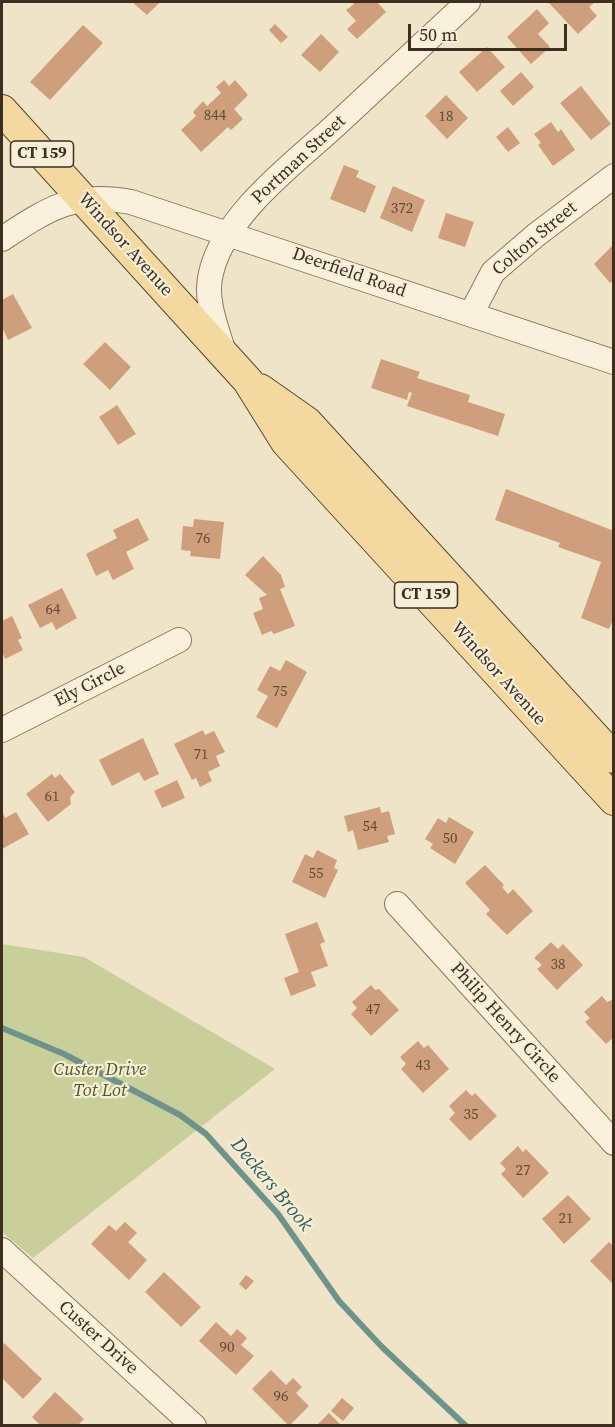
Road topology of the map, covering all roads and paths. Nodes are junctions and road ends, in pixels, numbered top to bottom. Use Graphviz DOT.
graph roads {
  1 [pos="468,2"];
  2 [pos="2,110"];
  3 [pos="614,176"];
  4 [pos="83,198"];
  5 [pos="228,233"];
  6 [pos="2,238"];
  7 [pos="471,314"];
  8 [pos="225,356"];
  9 [pos="614,362"];
  10 [pos="248,381"];
  11 [pos="179,640"];
  12 [pos="2,730"];
  13 [pos="614,758"];
  14 [pos="614,800"];
  15 [pos="397,904"];
  16 [pos="614,1143"];
  17 [pos="2,1250"];
  18 [pos="194,1425"];
  1 -- 5 [label="street, Portman Street"];
  2 -- 4 [label="main road, Windsor Avenue / CT 159"];
  3 -- 7 [label="street, Colton Street"];
  4 -- 5 [label="street, Deerfield Road"];
  4 -- 6 [label="street"];
  4 -- 8 [label="main road, Windsor Avenue / CT 159"];
  5 -- 7 [label="street, Deerfield Road"];
  5 -- 8 [label="street, Portman Street"];
  7 -- 9 [label="street, Deerfield Road"];
  8 -- 10 [label="main road, Windsor Avenue / CT 159"];
  10 -- 13 [label="main road, Windsor Avenue / CT 159"];
  10 -- 14 [label="main road, Windsor Avenue / CT 159"];
  11 -- 12 [label="street, Ely Circle"];
  15 -- 16 [label="street, Philip Henry Circle"];
  17 -- 18 [label="street, Custer Drive"];
}
